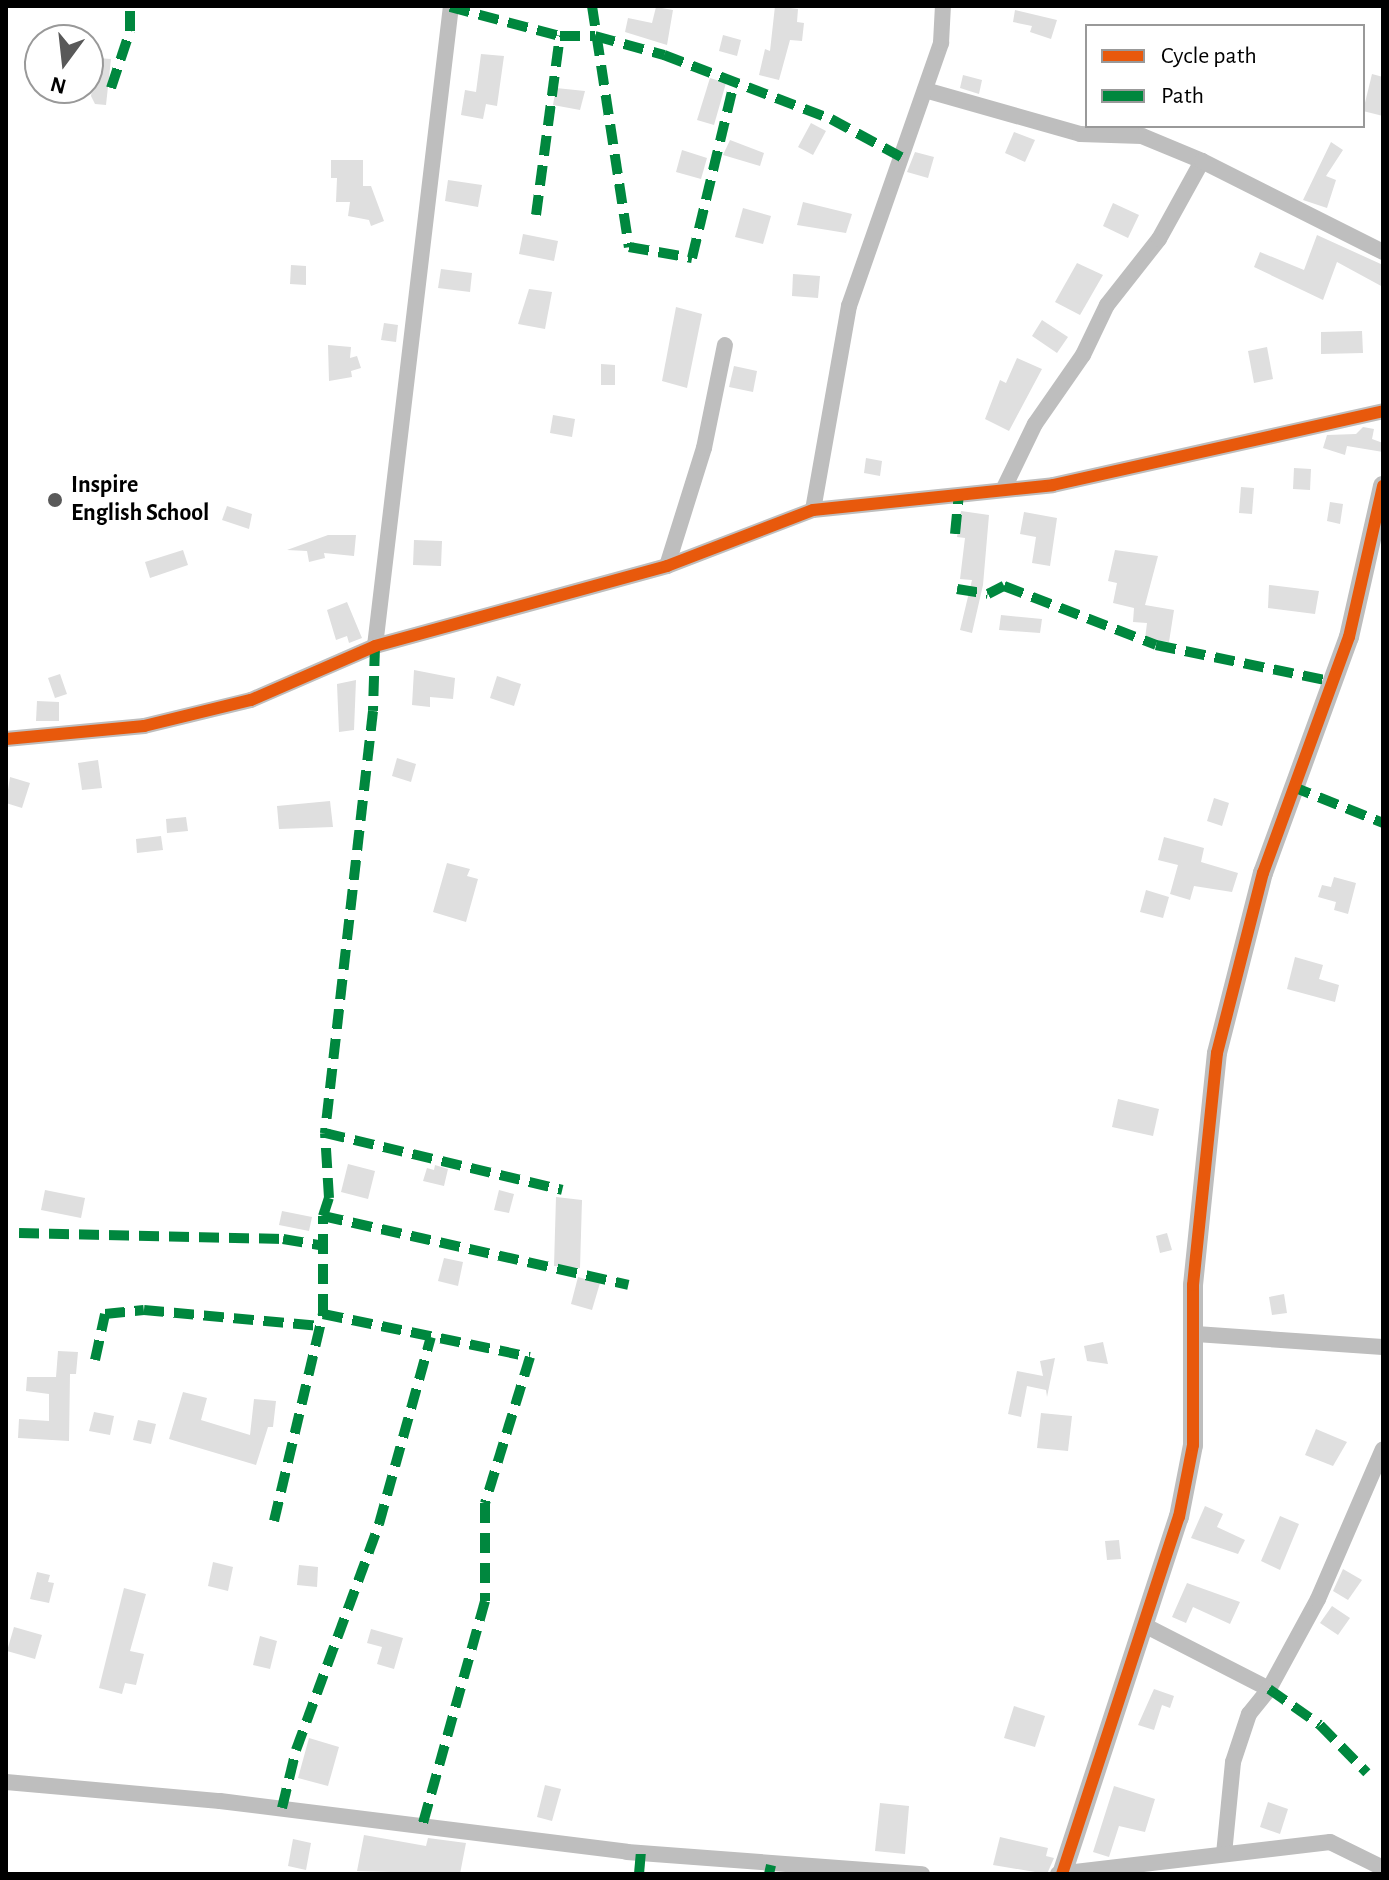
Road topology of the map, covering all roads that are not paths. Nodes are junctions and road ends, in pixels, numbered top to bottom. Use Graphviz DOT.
graph roads {
  1 [pos="451,6"];
  2 [pos="943,6"];
  3 [pos="925,90"];
  4 [pos="1202,161"];
  5 [pos="1383,252"];
  6 [pos="725,345"];
  7 [pos="1383,411"];
  8 [pos="1004,488"];
  9 [pos="1382,495"];
  10 [pos="813,510"];
  11 [pos="667,566"];
  12 [pos="375,646"];
  13 [pos="6,739"];
  14 [pos="1196,1334"];
  15 [pos="1383,1347"];
  16 [pos="1383,1449"];
  17 [pos="1146,1626"];
  18 [pos="1269,1689"];
  19 [pos="6,1782"];
  20 [pos="1224,1854"];
  21 [pos="1383,1868"];
  22 [pos="1061,1873"];
  23 [pos="922,1874"];
  1 -- 12 [label="street"];
  2 -- 3 [label="street"];
  3 -- 4 [label="street"];
  3 -- 10 [label="street"];
  4 -- 5 [label="street"];
  4 -- 8 [label="street"];
  6 -- 11 [label="street"];
  7 -- 8 [label="street"];
  8 -- 10 [label="street"];
  9 -- 14 [label="street"];
  10 -- 11 [label="street"];
  11 -- 12 [label="street"];
  12 -- 13 [label="street"];
  14 -- 15 [label="street"];
  14 -- 17 [label="street"];
  16 -- 18 [label="street"];
  17 -- 18 [label="street"];
  17 -- 22 [label="street"];
  18 -- 20 [label="street"];
  19 -- 23 [label="street"];
  20 -- 21 [label="street"];
  20 -- 22 [label="street"];
}
